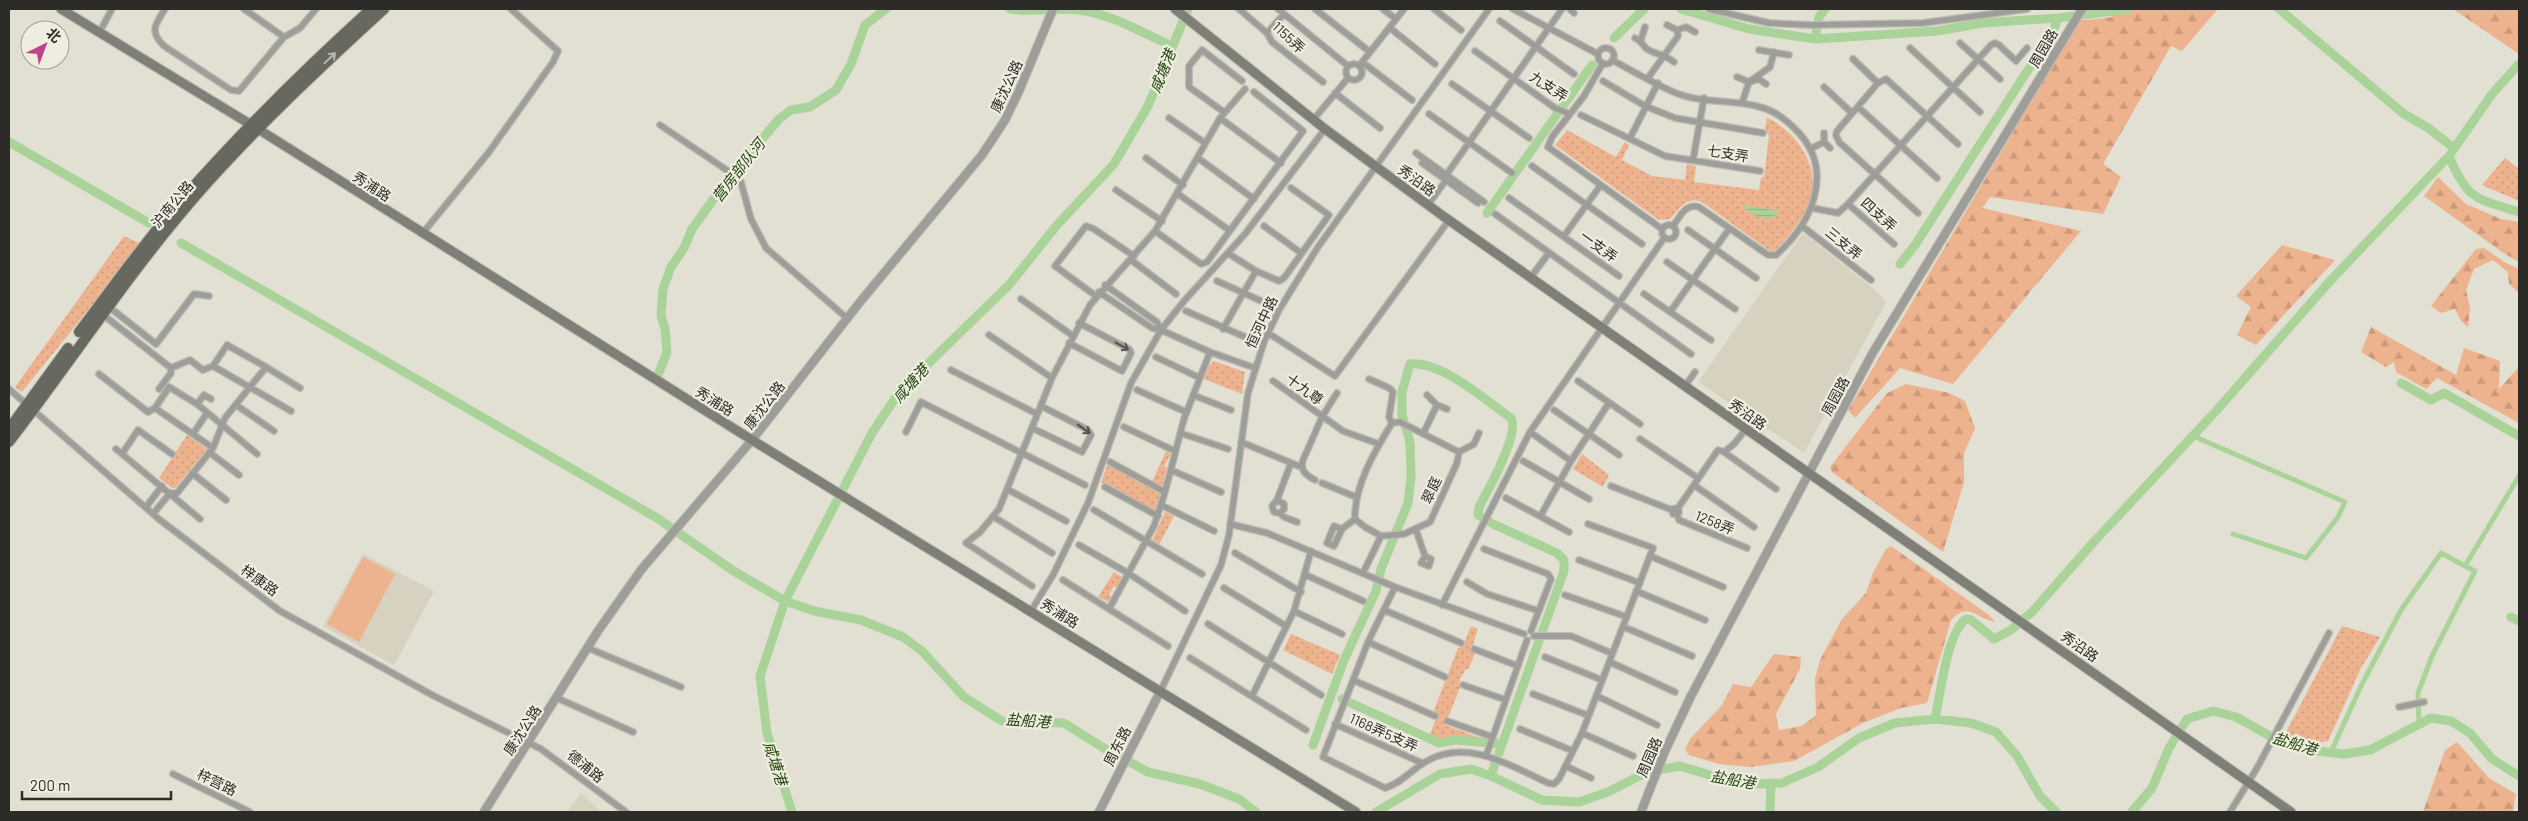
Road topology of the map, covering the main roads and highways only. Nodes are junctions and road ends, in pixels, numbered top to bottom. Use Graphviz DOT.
graph roads {
  1 [pos="61,9"];
  2 [pos="371,9"];
  3 [pos="384,9"];
  4 [pos="1175,9"];
  5 [pos="255,128"];
  6 [pos="31,407"];
  7 [pos="9,429"];
  8 [pos="9,442"];
  9 [pos="1354,811"];
  10 [pos="2292,812"];
  1 -- 5 [label="main road, 秀浦路"];
  2 -- 5 [label="main road, 沪南公路"];
  5 -- 3 [label="main road, 沪南公路, one-way"];
  4 -- 10 [label="main road, 秀沿路"];
  5 -- 6 [label="main road, 沪南公路"];
  5 -- 6 [label="main road, 沪南公路"];
  5 -- 9 [label="main road, 秀浦路"];
  6 -- 7 [label="main road, 沪南公路"];
  6 -- 8 [label="main road, 沪南公路"];
}
